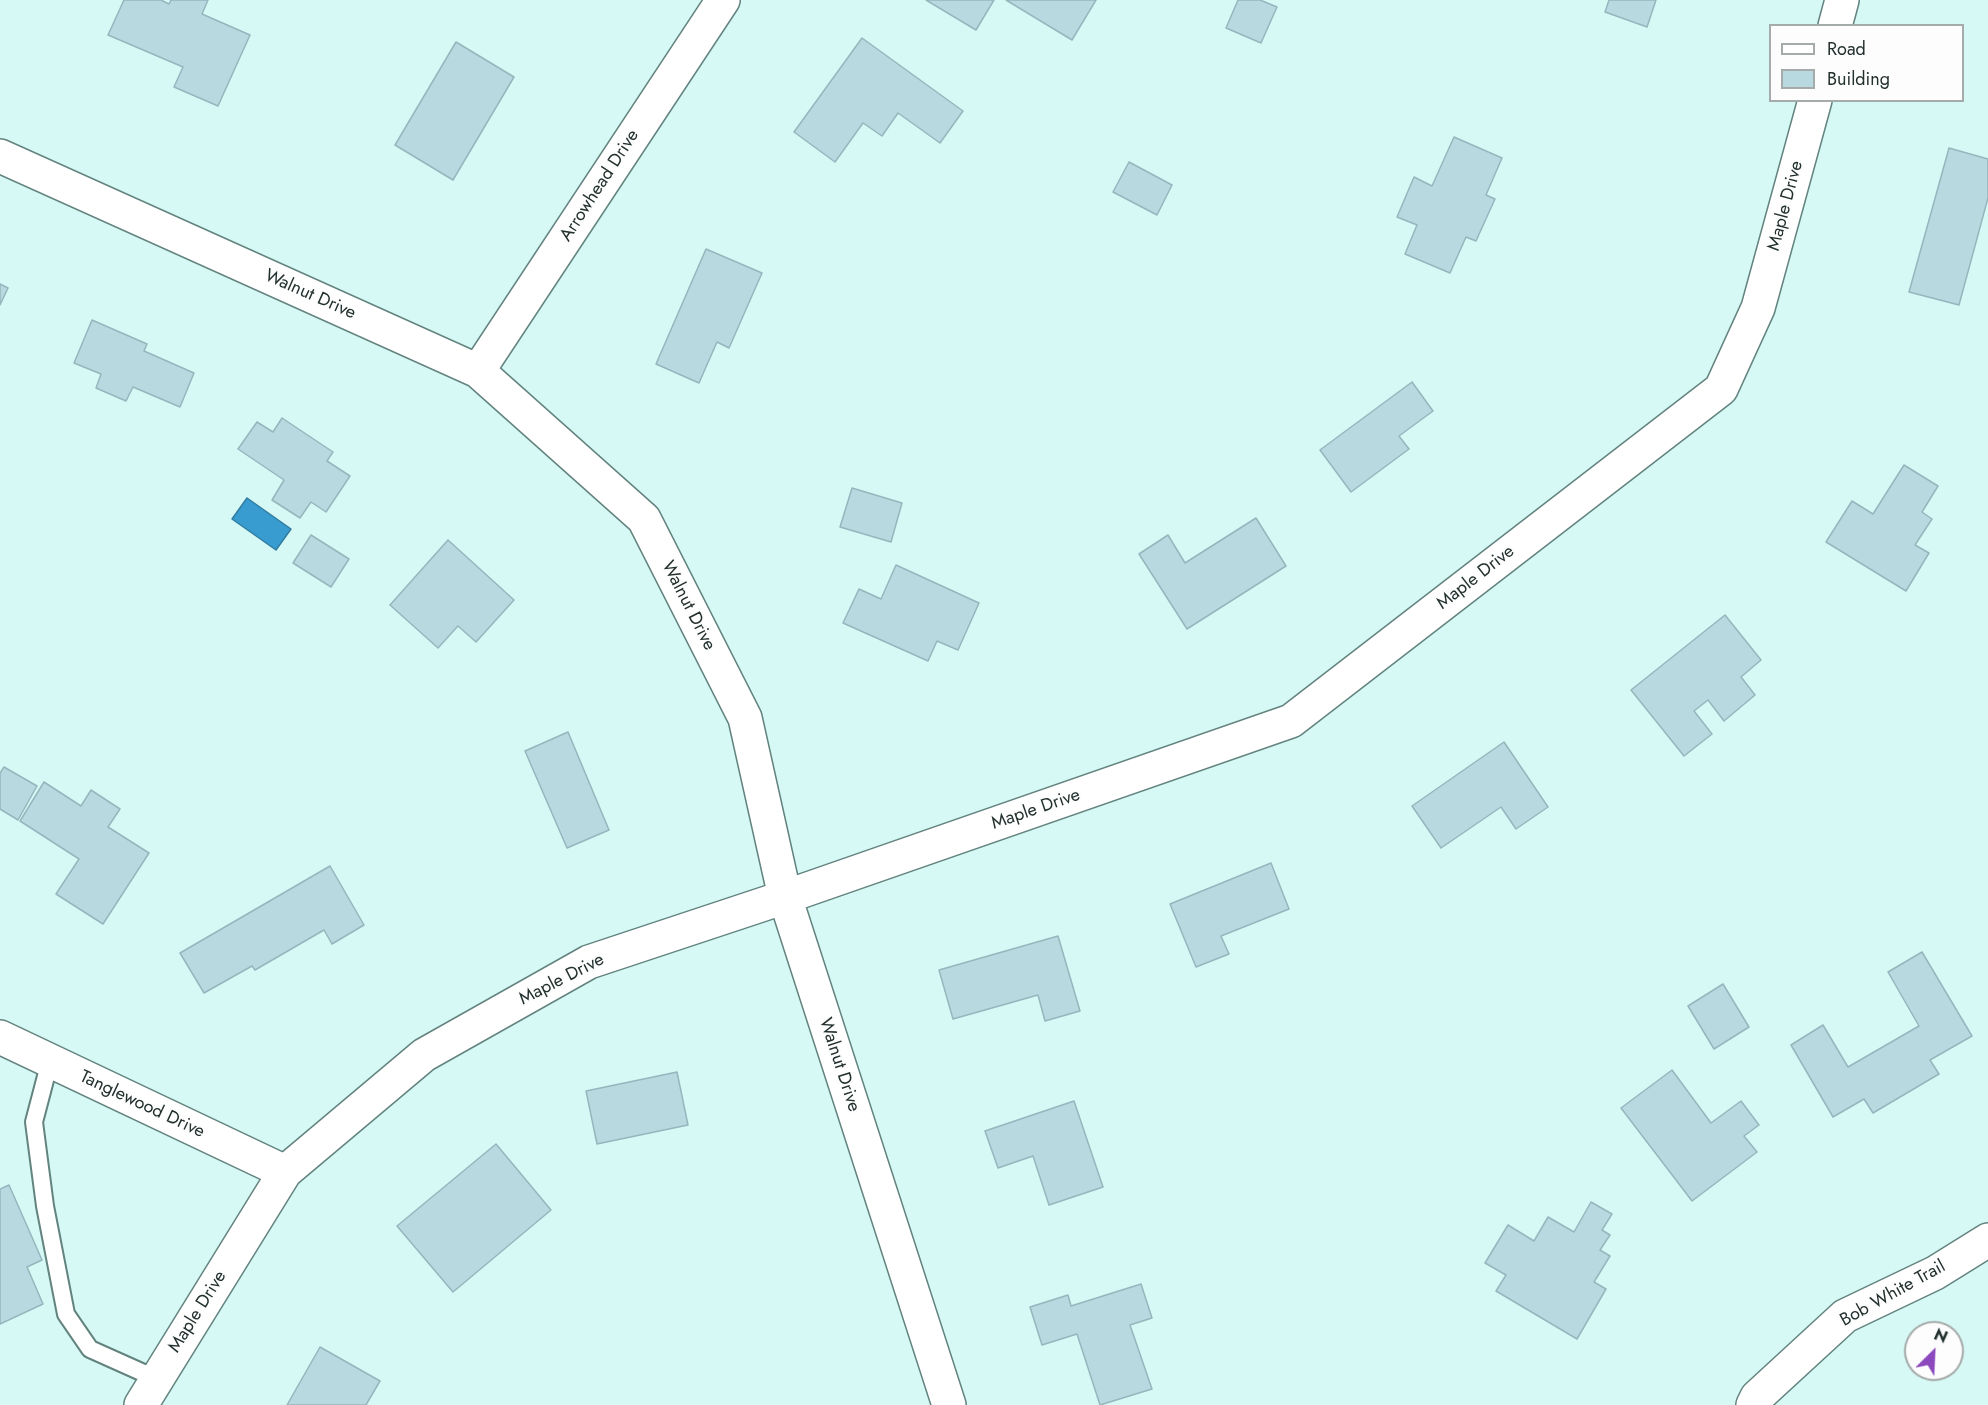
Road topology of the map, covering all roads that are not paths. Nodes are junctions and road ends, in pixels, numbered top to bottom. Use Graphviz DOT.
graph roads {
  1 [pos="723,0"];
  2 [pos="1842,0"];
  3 [pos="1836,24"];
  4 [pos="1814,102"];
  5 [pos="0,156"];
  6 [pos="478,371"];
  7 [pos="785,897"];
  8 [pos="0,1037"];
  9 [pos="50,1061"];
  10 [pos="285,1172"];
  11 [pos="1988,1240"];
  12 [pos="149,1392"];
  13 [pos="949,1405"];
  14 [pos="1753,1405"];
  1 -- 6 [label="street, Arrowhead Drive"];
  2 -- 3 [label="street"];
  4 -- 7 [label="street, Maple Drive"];
  5 -- 6 [label="street, Walnut Drive"];
  6 -- 7 [label="street, Walnut Drive"];
  7 -- 10 [label="street, Maple Drive"];
  7 -- 13 [label="street, Walnut Drive"];
  8 -- 9 [label="street, Tanglewood Drive"];
  9 -- 10 [label="street, Tanglewood Drive"];
  9 -- 12 [label="lane"];
  10 -- 12 [label="street, Maple Drive"];
  11 -- 14 [label="street, Bob White Trail"];
}
